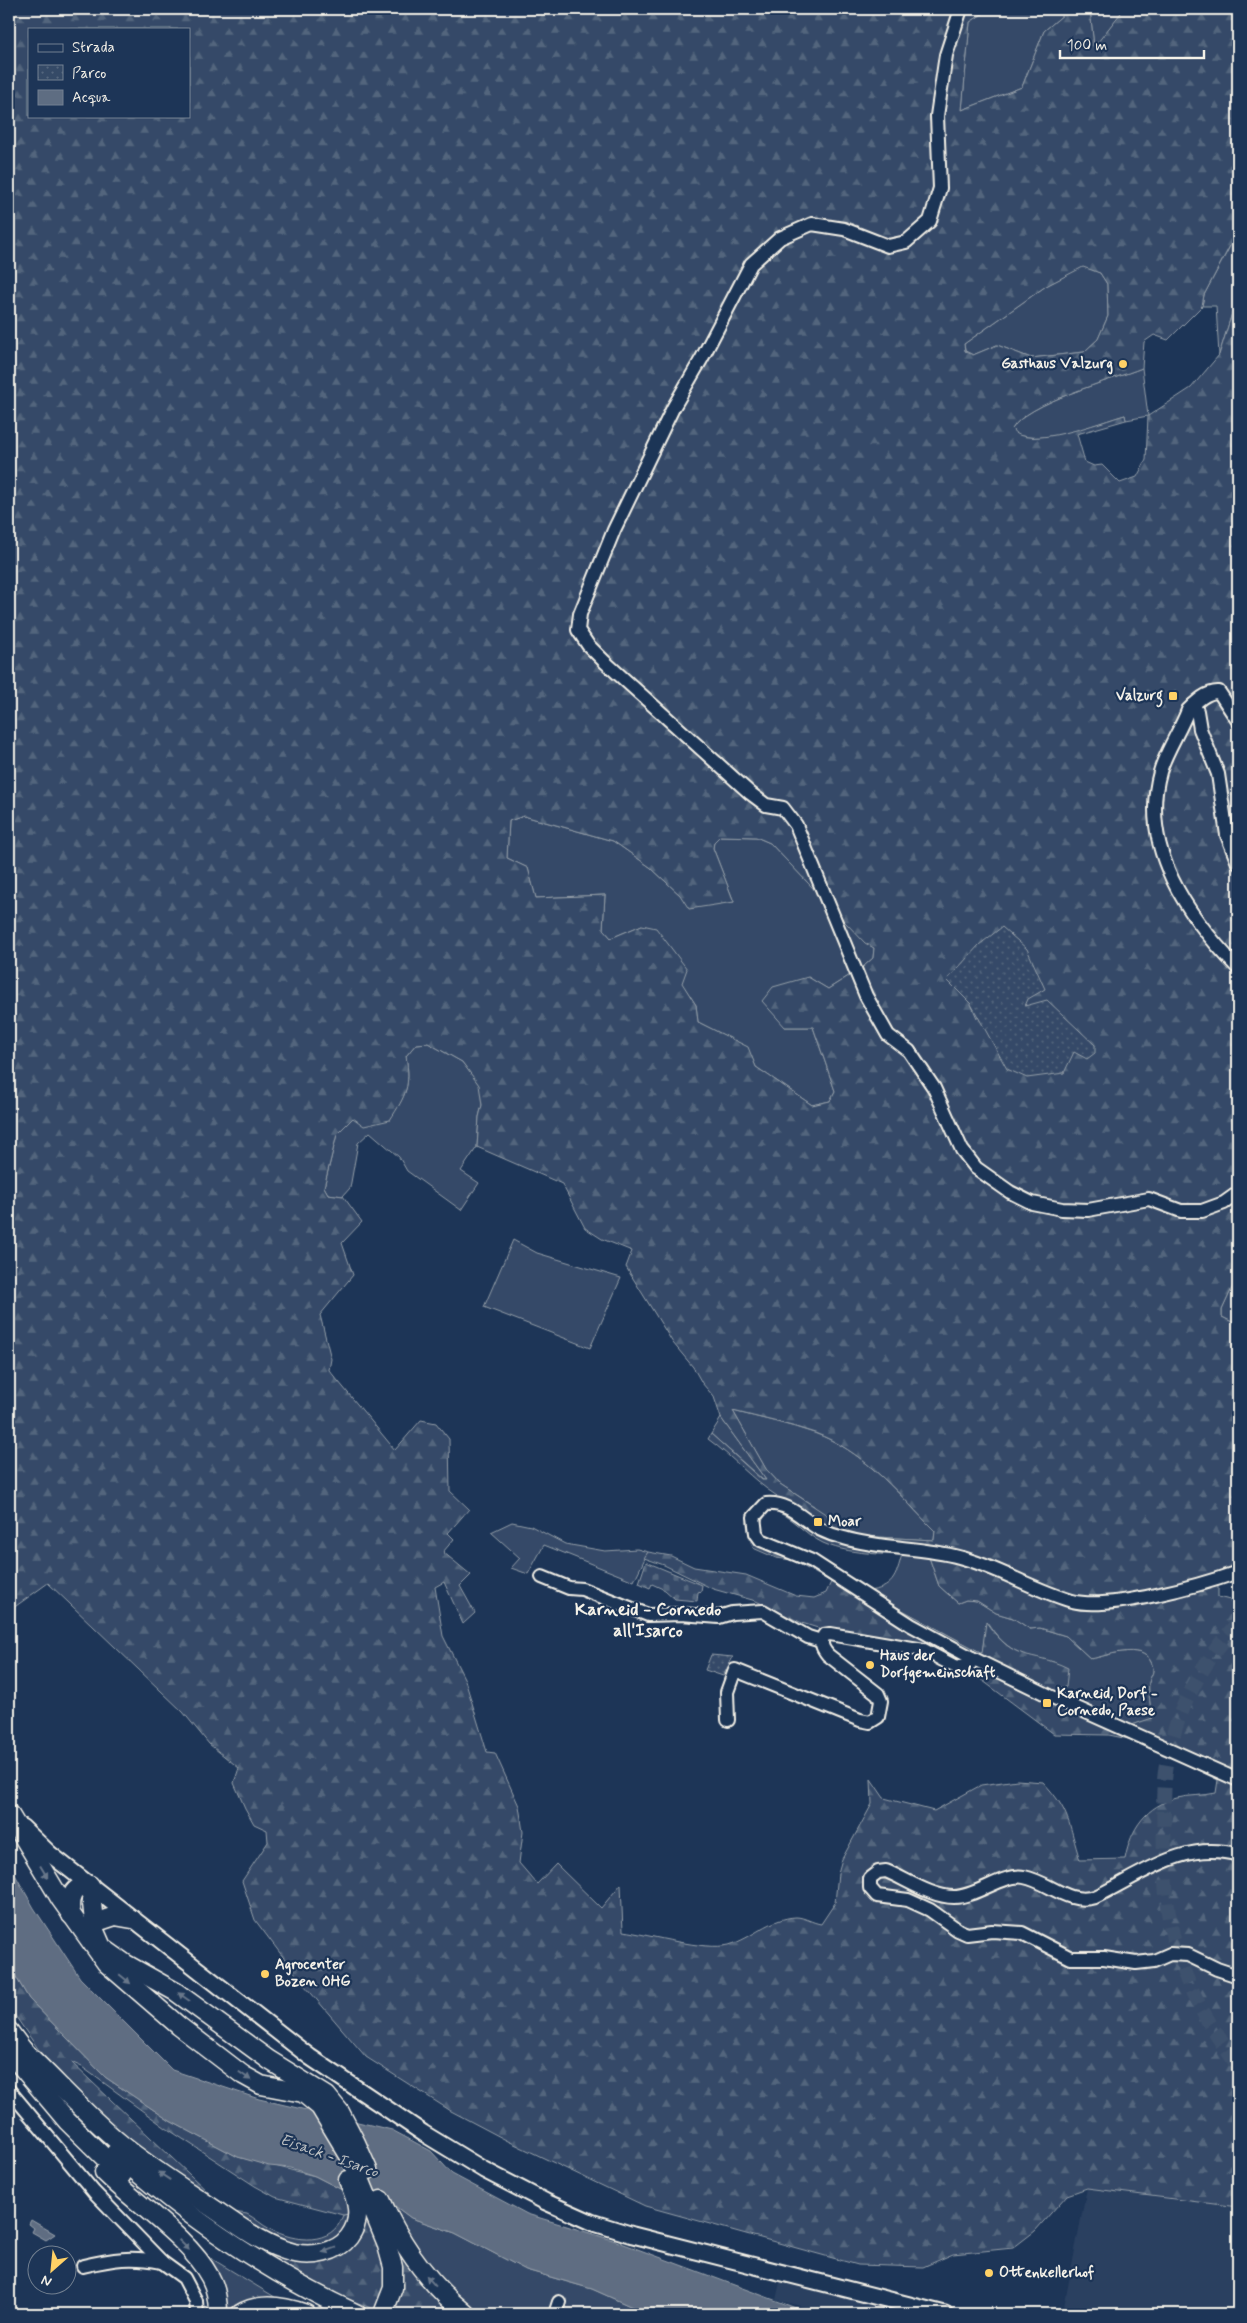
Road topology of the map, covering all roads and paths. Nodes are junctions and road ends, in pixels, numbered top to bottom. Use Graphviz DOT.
graph roads {
  1 [pos="961,9"];
  2 [pos="1191,707"];
  3 [pos="1238,721"];
  4 [pos="1238,863"];
  5 [pos="1238,968"];
  6 [pos="1238,1193"];
  7 [pos="1238,1572"];
  8 [pos="542,1577"];
  9 [pos="821,1641"];
  10 [pos="972,1658"];
  11 [pos="728,1720"];
  12 [pos="1238,1780"];
  13 [pos="9,1815"];
  14 [pos="1238,1855"];
  15 [pos="90,1885"];
  16 [pos="71,1916"];
  17 [pos="132,1919"];
  18 [pos="94,1923"];
  19 [pos="1238,1976"];
  20 [pos="9,2031"];
  21 [pos="15,2050"];
  22 [pos="9,2090"];
  23 [pos="327,2105"];
  24 [pos="67,2121"];
  25 [pos="338,2126"];
  26 [pos="162,2262"];
  27 [pos="83,2266"];
  28 [pos="384,2311"];
  29 [pos="197,2314"];
  30 [pos="218,2314"];
  31 [pos="240,2314"];
  32 [pos="306,2314"];
  33 [pos="330,2314"];
  34 [pos="357,2314"];
  35 [pos="466,2314"];
  36 [pos="945,2314"];
  1 -- 6 [label="street"];
  2 -- 3 [label="street"];
  2 -- 4 [label="street"];
  2 -- 5 [label="street"];
  7 -- 10 [label="street"];
  8 -- 9 [label="street"];
  9 -- 10 [label="street"];
  9 -- 11 [label="street"];
  10 -- 12 [label="street"];
  13 -- 15 [label="main road"];
  13 -- 16 [label="highway, one-way"];
  14 -- 19 [label="street"];
  15 -- 16 [label="highway"];
  15 -- 17 [label="main road"];
  15 -- 18 [label="highway"];
  16 -- 23 [label="highway, one-way"];
  17 -- 18 [label="highway"];
  17 -- 36 [label="main road"];
  23 -- 18 [label="highway, one-way"];
  20 -- 21 [label="highway"];
  21 -- 24 [label="highway"];
  25 -- 21 [label="highway, one-way"];
  21 -- 34 [label="highway"];
  22 -- 26 [label="street"];
  23 -- 25 [label="highway"];
  24 -- 30 [label="highway, one-way"];
  24 -- 33 [label="highway"];
  25 -- 28 [label="highway"];
  35 -- 25 [label="highway, one-way"];
  26 -- 27 [label="street"];
  26 -- 29 [label="street"];
  31 -- 32 [label="highway"];
}
